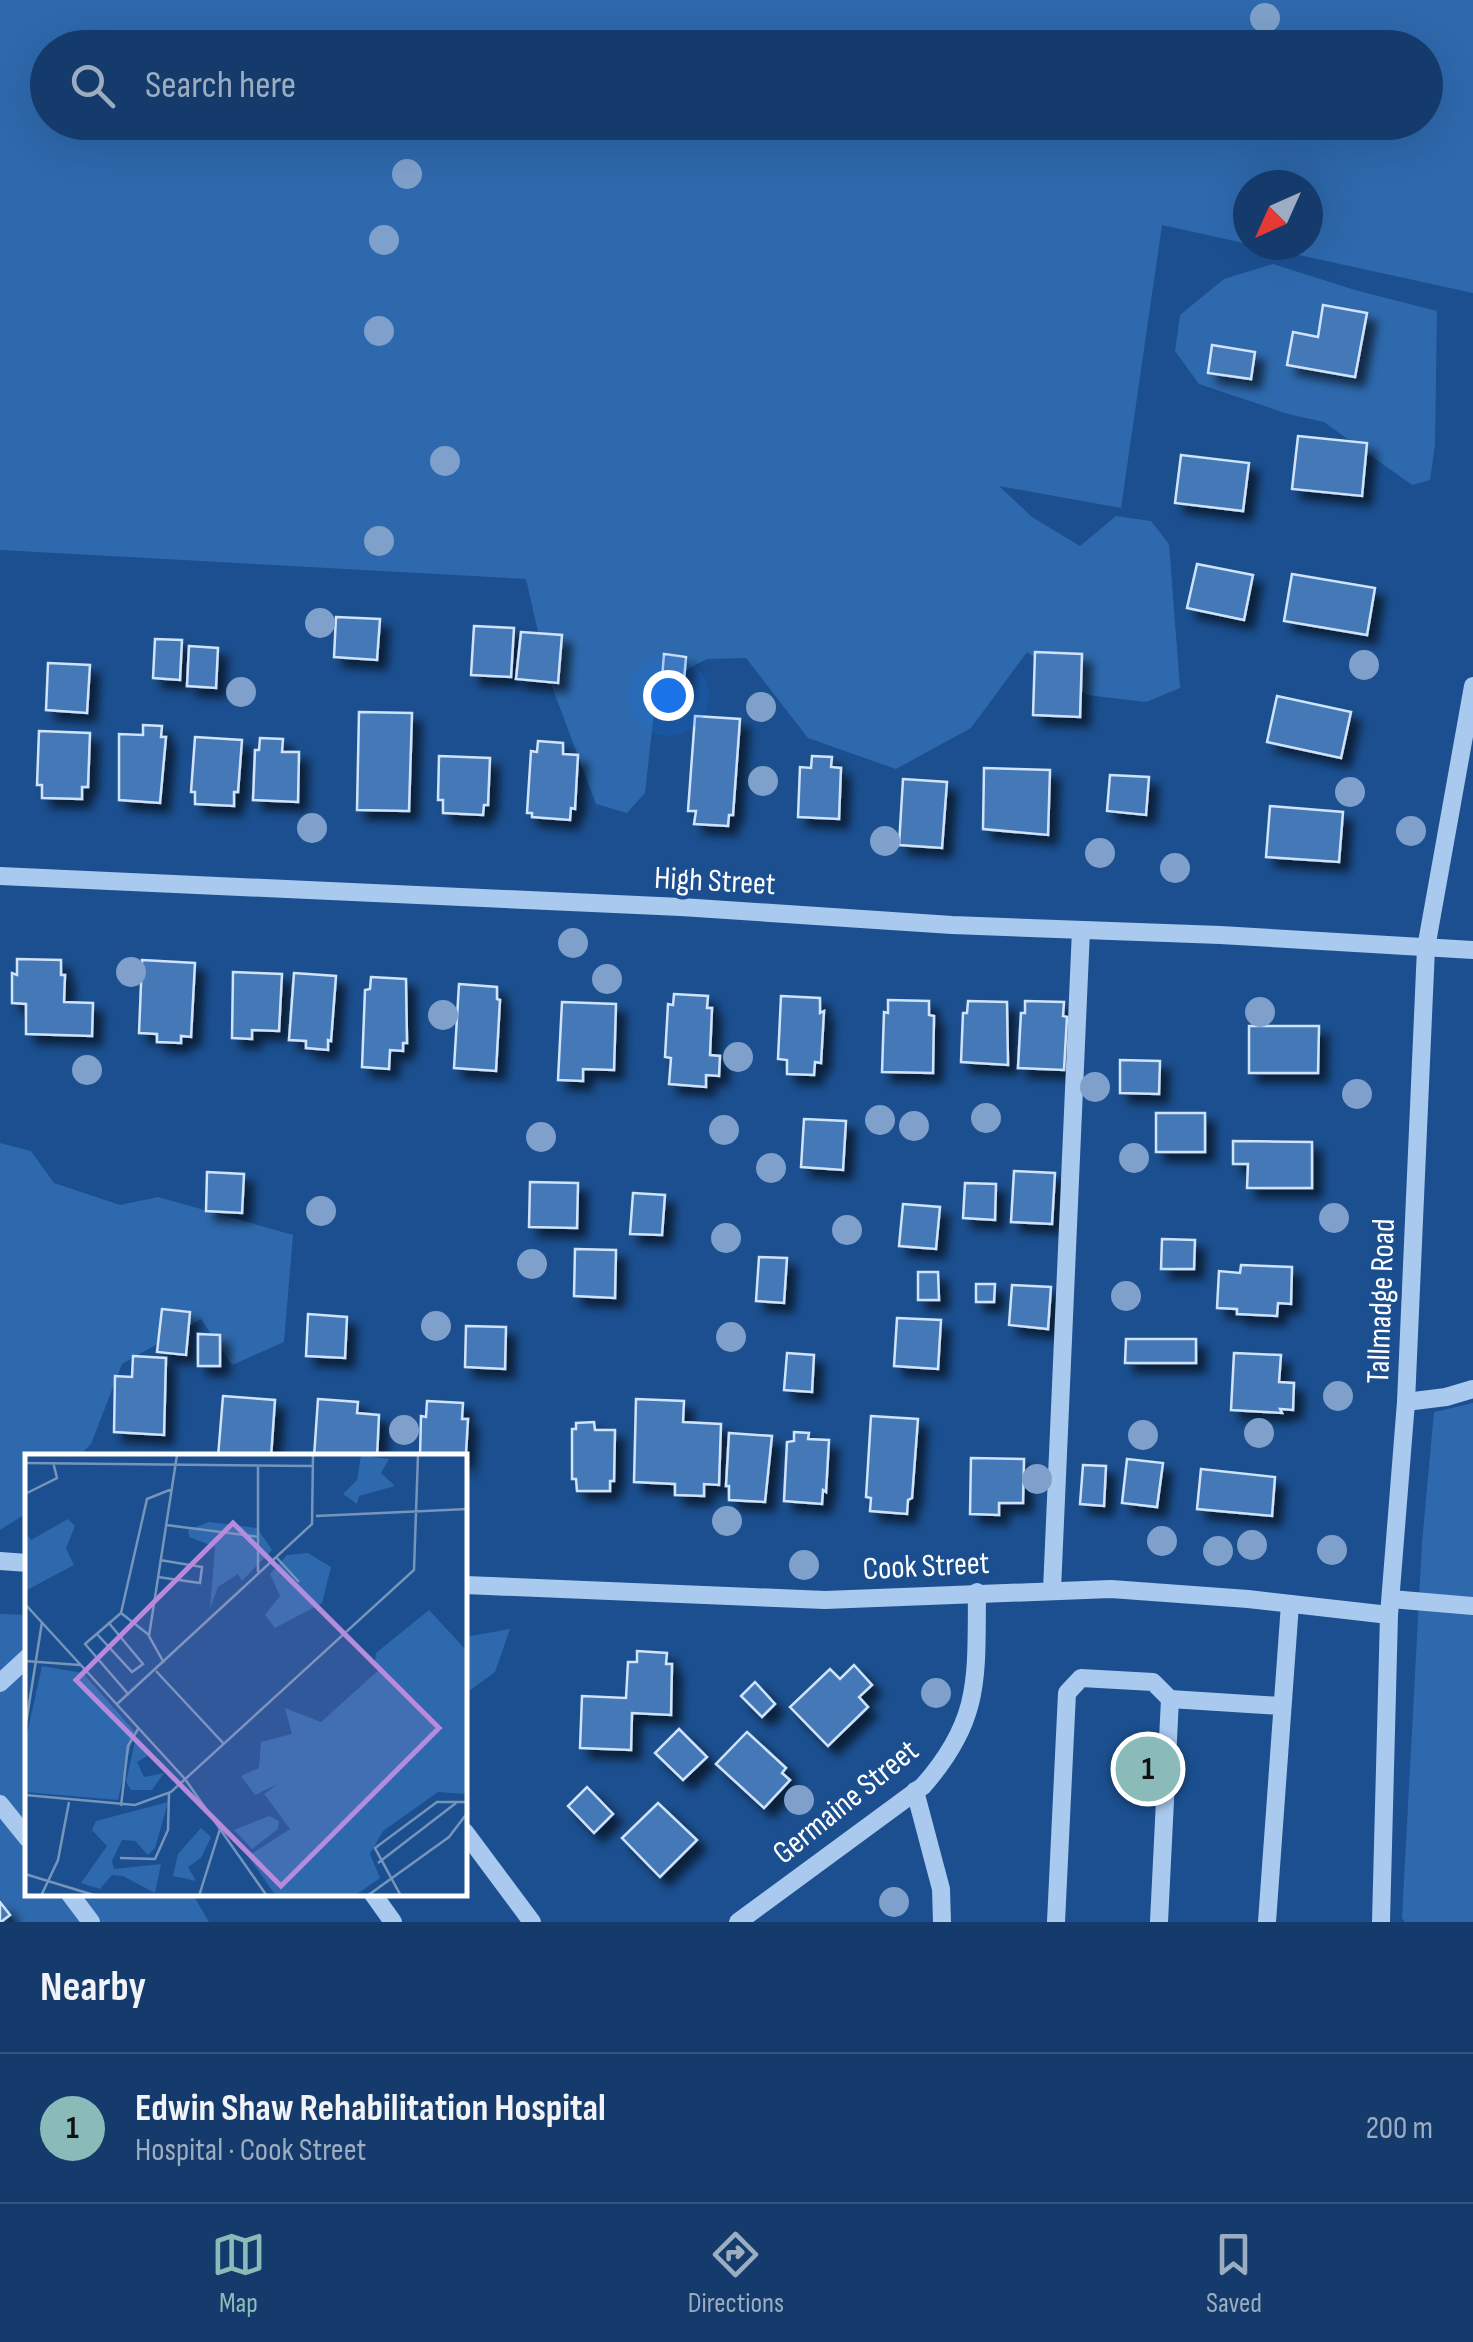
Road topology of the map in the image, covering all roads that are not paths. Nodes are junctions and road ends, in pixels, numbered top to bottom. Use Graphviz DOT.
graph roads {
  1 [pos="1473,686"];
  2 [pos="0,876"];
  3 [pos="1081,930"];
  4 [pos="1426,948"];
  5 [pos="1473,950"];
  6 [pos="1473,1389"];
  7 [pos="1406,1402"];
  8 [pos="0,1561"];
  9 [pos="25,1563"];
  10 [pos="468,1585"];
  11 [pos="1052,1590"];
  12 [pos="977,1592"];
  13 [pos="1290,1604"];
  14 [pos="1473,1606"];
  15 [pos="1390,1607"];
  16 [pos="25,1660"];
  17 [pos="0,1683"];
  18 [pos="1170,1698"];
  19 [pos="1282,1706"];
  20 [pos="916,1791"];
  21 [pos="0,1804"];
  22 [pos="25,1835"];
  23 [pos="468,1836"];
  24 [pos="72,1897"];
  25 [pos="375,1897"];
  26 [pos="92,1922"];
  27 [pos="393,1922"];
  28 [pos="532,1922"];
  29 [pos="738,1922"];
  30 [pos="942,1922"];
  31 [pos="1056,1922"];
  32 [pos="1158,1922"];
  33 [pos="1268,1922"];
  34 [pos="1381,1922"];
  1 -- 4 [label="street, Tallmadge Road"];
  2 -- 3 [label="street, High Street"];
  3 -- 4 [label="street, High Street"];
  3 -- 11 [label="street"];
  4 -- 5 [label="street, High Street"];
  4 -- 7 [label="street, Tallmadge Road"];
  6 -- 7 [label="street"];
  7 -- 15 [label="street, Tallmadge Road"];
  8 -- 9 [label="street"];
  10 -- 12 [label="street, Cook Street"];
  11 -- 12 [label="street, Cook Street"];
  11 -- 13 [label="street, Cook Street"];
  12 -- 20 [label="street, Germaine Street"];
  13 -- 15 [label="street, Cook Street"];
  13 -- 19 [label="street"];
  14 -- 15 [label="street, Cook Street"];
  15 -- 34 [label="street, Tallmadge Road"];
  16 -- 17 [label="street"];
  18 -- 19 [label="street"];
  18 -- 31 [label="street"];
  18 -- 32 [label="street"];
  19 -- 33 [label="street"];
  20 -- 29 [label="street, Germaine Street"];
  20 -- 30 [label="street"];
  21 -- 22 [label="street"];
  23 -- 28 [label="street"];
  24 -- 26 [label="street"];
  25 -- 27 [label="street"];
}
